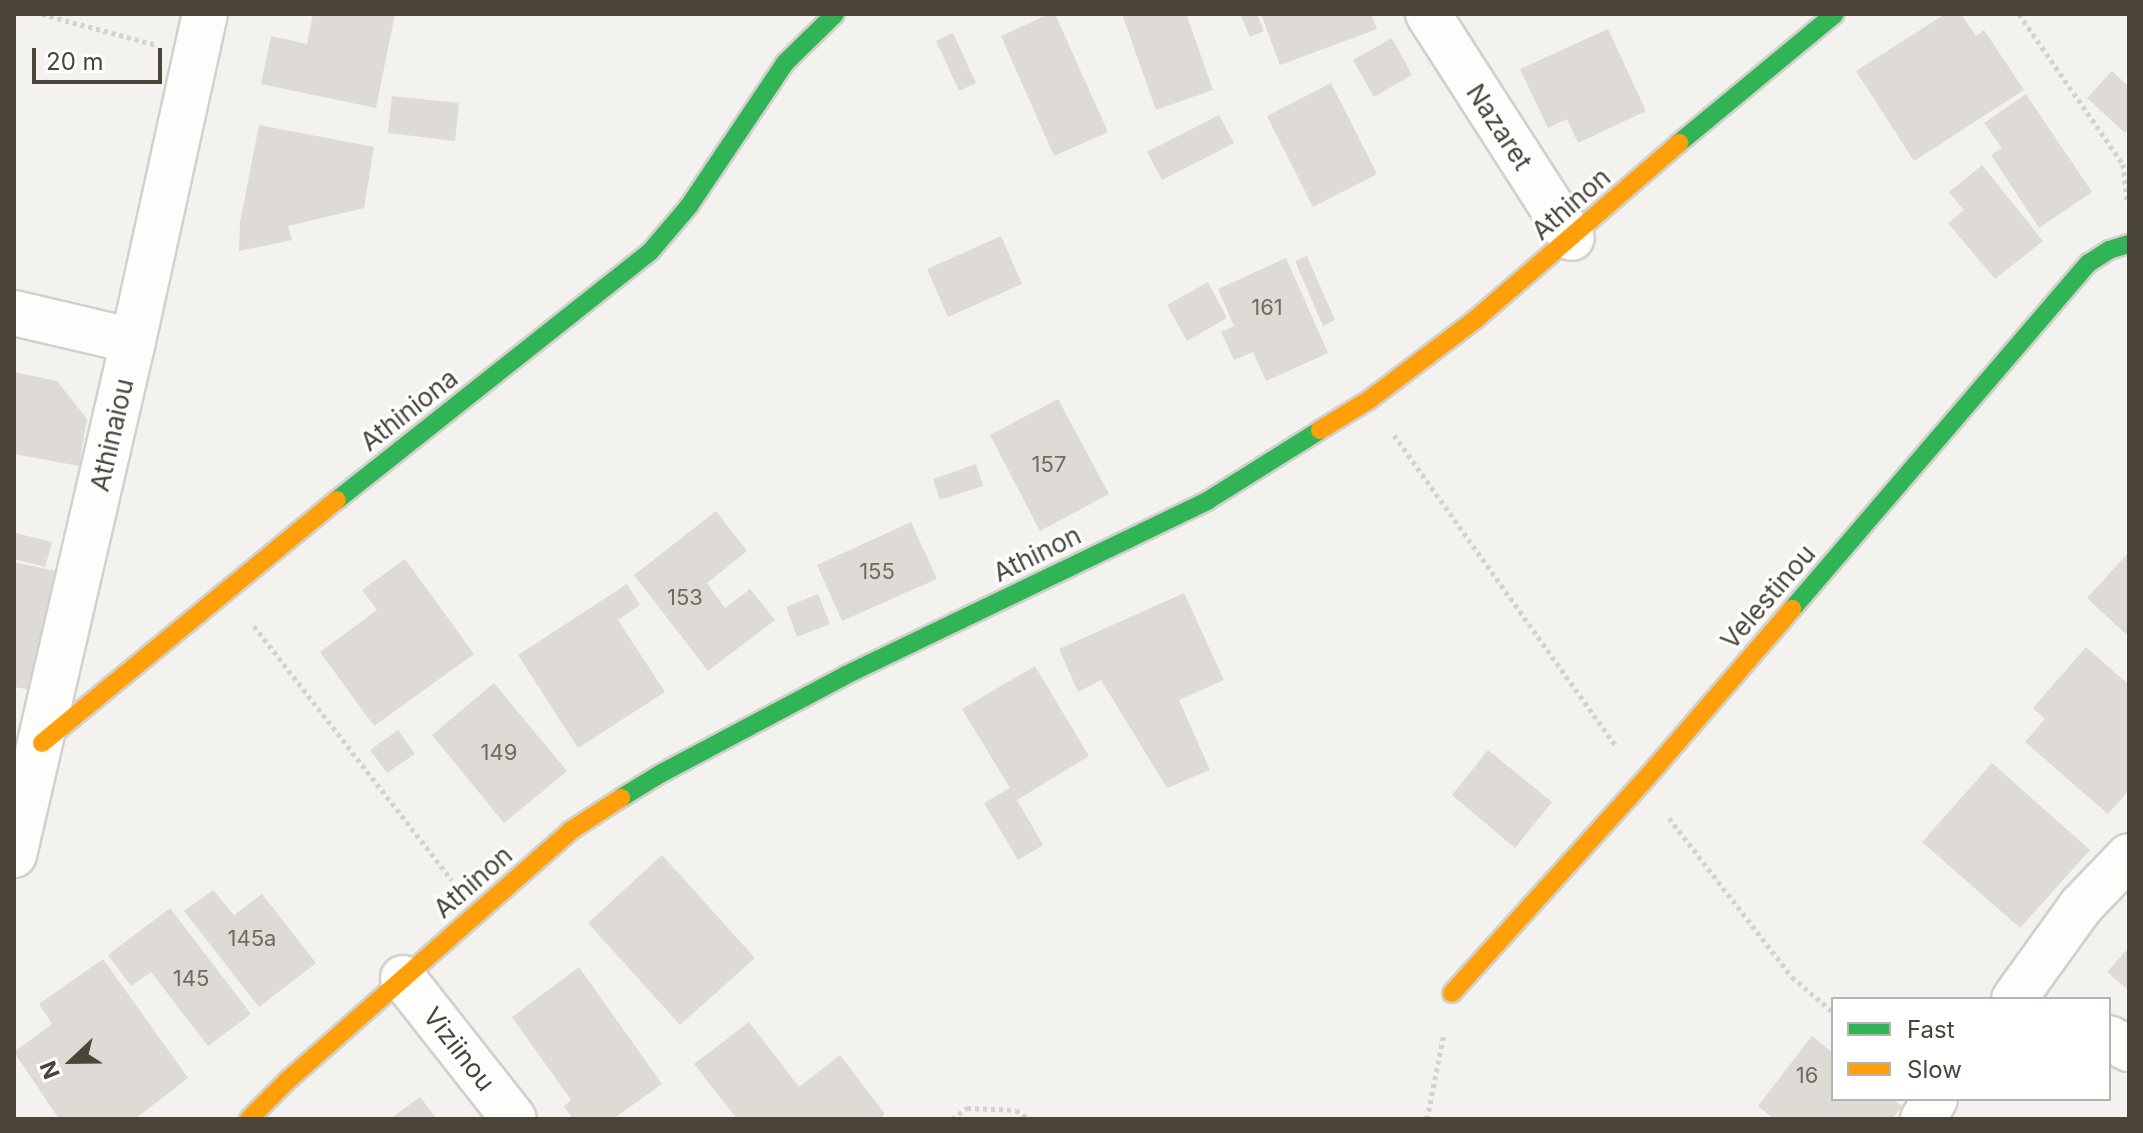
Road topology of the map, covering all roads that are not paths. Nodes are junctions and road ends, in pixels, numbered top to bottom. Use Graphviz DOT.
graph roads {
  1 [pos="205,14"];
  2 [pos="835,14"];
  3 [pos="1428,14"];
  4 [pos="1835,14"];
  5 [pos="1572,238"];
  6 [pos="2129,244"];
  7 [pos="14,313"];
  8 [pos="133,341"];
  9 [pos="42,743"];
  10 [pos="14,855"];
  11 [pos="2129,856"];
  12 [pos="403,978"];
  13 [pos="1452,993"];
  14 [pos="2025,996"];
  15 [pos="2111,1039"];
  16 [pos="2129,1049"];
  17 [pos="1934,1101"];
  18 [pos="249,1119"];
  19 [pos="514,1119"];
  20 [pos="1923,1119"];
  1 -- 8 [label="street, Athinaiou"];
  2 -- 9 [label="street, Athiniona"];
  3 -- 5 [label="street, Nazaret"];
  4 -- 5 [label="street, Athinon"];
  5 -- 12 [label="street, Athinon"];
  6 -- 13 [label="street, Velestinou"];
  7 -- 8 [label="street"];
  8 -- 9 [label="street, Athinaiou"];
  9 -- 10 [label="street, Athinaiou"];
  11 -- 14 [label="street"];
  12 -- 18 [label="street, Athinon"];
  12 -- 19 [label="street, Viziinou"];
  15 -- 16 [label="street"];
  17 -- 20 [label="street"];
}
